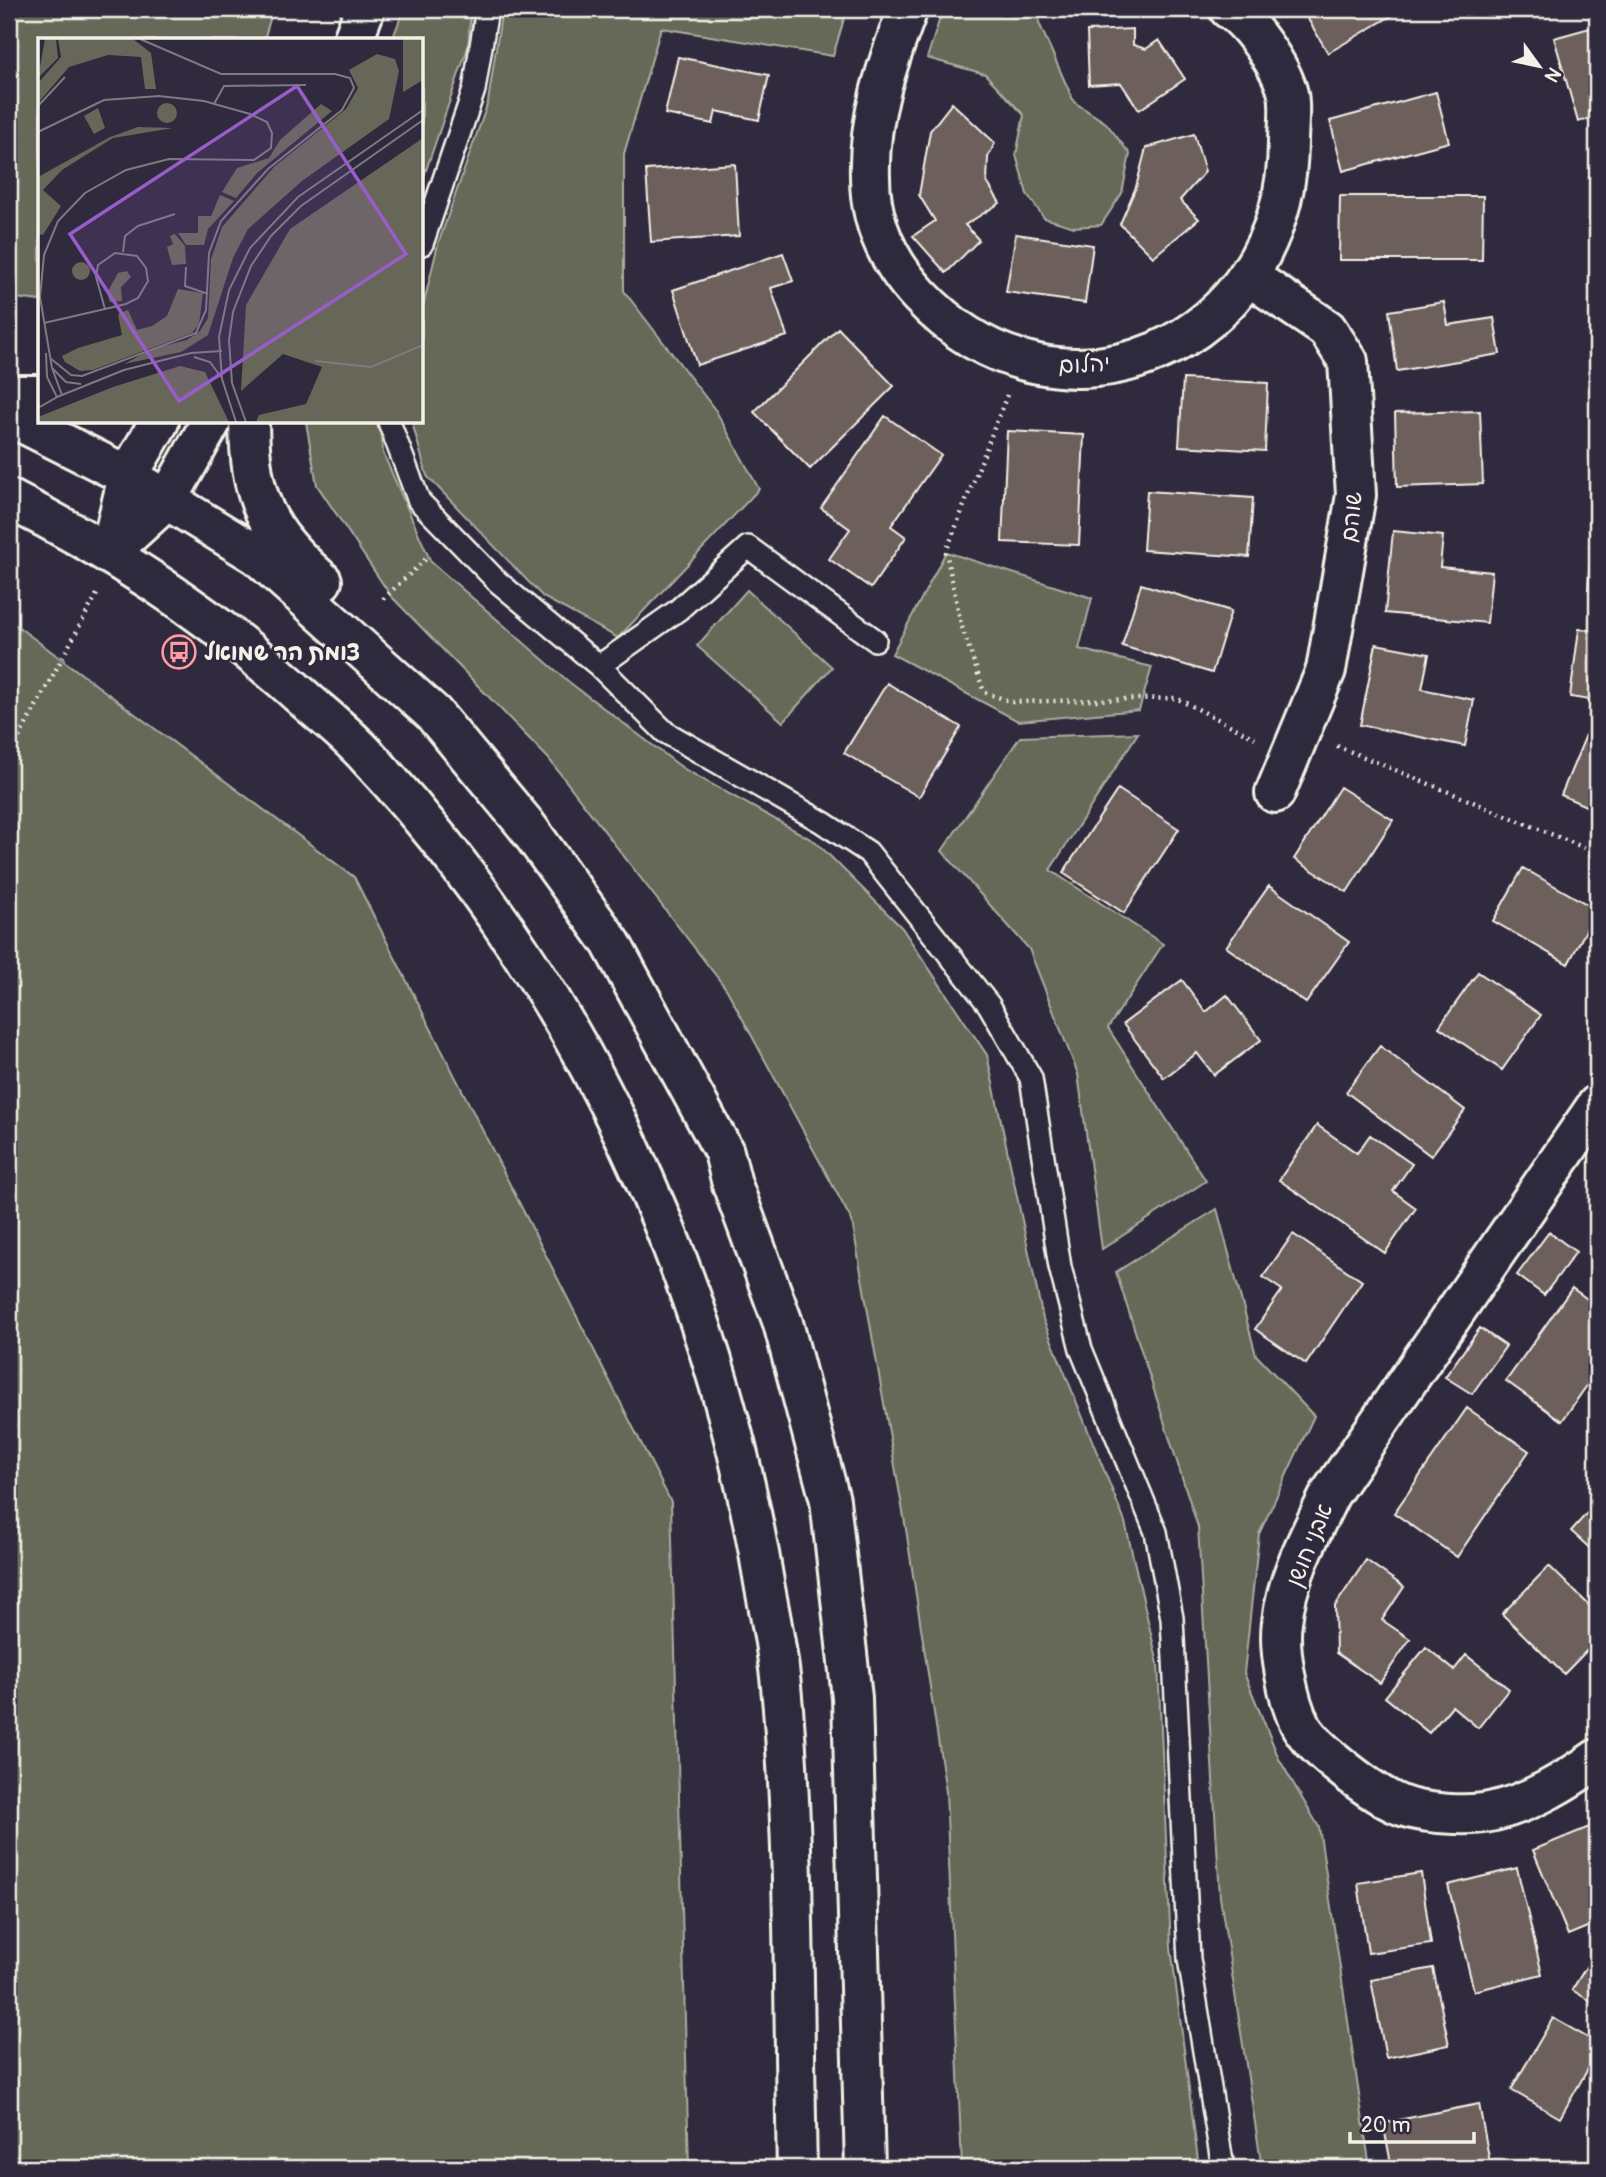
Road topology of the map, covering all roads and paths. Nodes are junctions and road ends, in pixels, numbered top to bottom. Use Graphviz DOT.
graph roads {
  1 [pos="365,9"];
  2 [pos="487,9"];
  3 [pos="908,9"];
  4 [pos="1229,9"];
  5 [pos="354,38"];
  6 [pos="424,238"];
  7 [pos="1250,276"];
  8 [pos="1021,358"];
  9 [pos="9,394"];
  10 [pos="38,395"];
  11 [pos="9,416"];
  12 [pos="158,424"];
  13 [pos="210,424"];
  14 [pos="248,424"];
  15 [pos="390,424"];
  16 [pos="128,476"];
  17 [pos="9,499"];
  18 [pos="168,499"];
  19 [pos="452,534"];
  20 [pos="110,552"];
  21 [pos="98,594"];
  22 [pos="383,599"];
  23 [pos="875,640"];
  24 [pos="599,667"];
  25 [pos="1295,744"];
  26 [pos="9,756"];
  27 [pos="1275,793"];
  28 [pos="1597,853"];
  29 [pos="1597,1105"];
  30 [pos="724,1152"];
  31 [pos="1597,1759"];
  32 [pos="797,2168"];
  33 [pos="865,2168"];
  34 [pos="1223,2168"];
  1 -- 5 [label="main road"];
  2 -- 6 [label="lane"];
  3 -- 8 [label="main road, יהלום"];
  4 -- 7 [label="main road, יהלום"];
  7 -- 8 [label="main road, יהלום"];
  7 -- 25 [label="main road, שוהם"];
  8 -- 25 [label="path"];
  9 -- 10 [label="main road"];
  11 -- 16 [label="main road"];
  12 -- 16 [label="main road"];
  13 -- 18 [label="main road"];
  14 -- 30 [label="main road"];
  15 -- 19 [label="lane"];
  16 -- 18 [label="main road"];
  16 -- 20 [label="main road"];
  17 -- 20 [label="main road"];
  18 -- 20 [label="main road"];
  18 -- 30 [label="main road"];
  19 -- 22 [label="path"];
  19 -- 24 [label="lane"];
  20 -- 32 [label="main road"];
  21 -- 26 [label="path"];
  23 -- 24 [label="lane"];
  24 -- 34 [label="lane"];
  25 -- 27 [label="main road, שוהם"];
  25 -- 28 [label="path"];
  29 -- 31 [label="main road, אבני חושן"];
  30 -- 33 [label="main road"];
}
